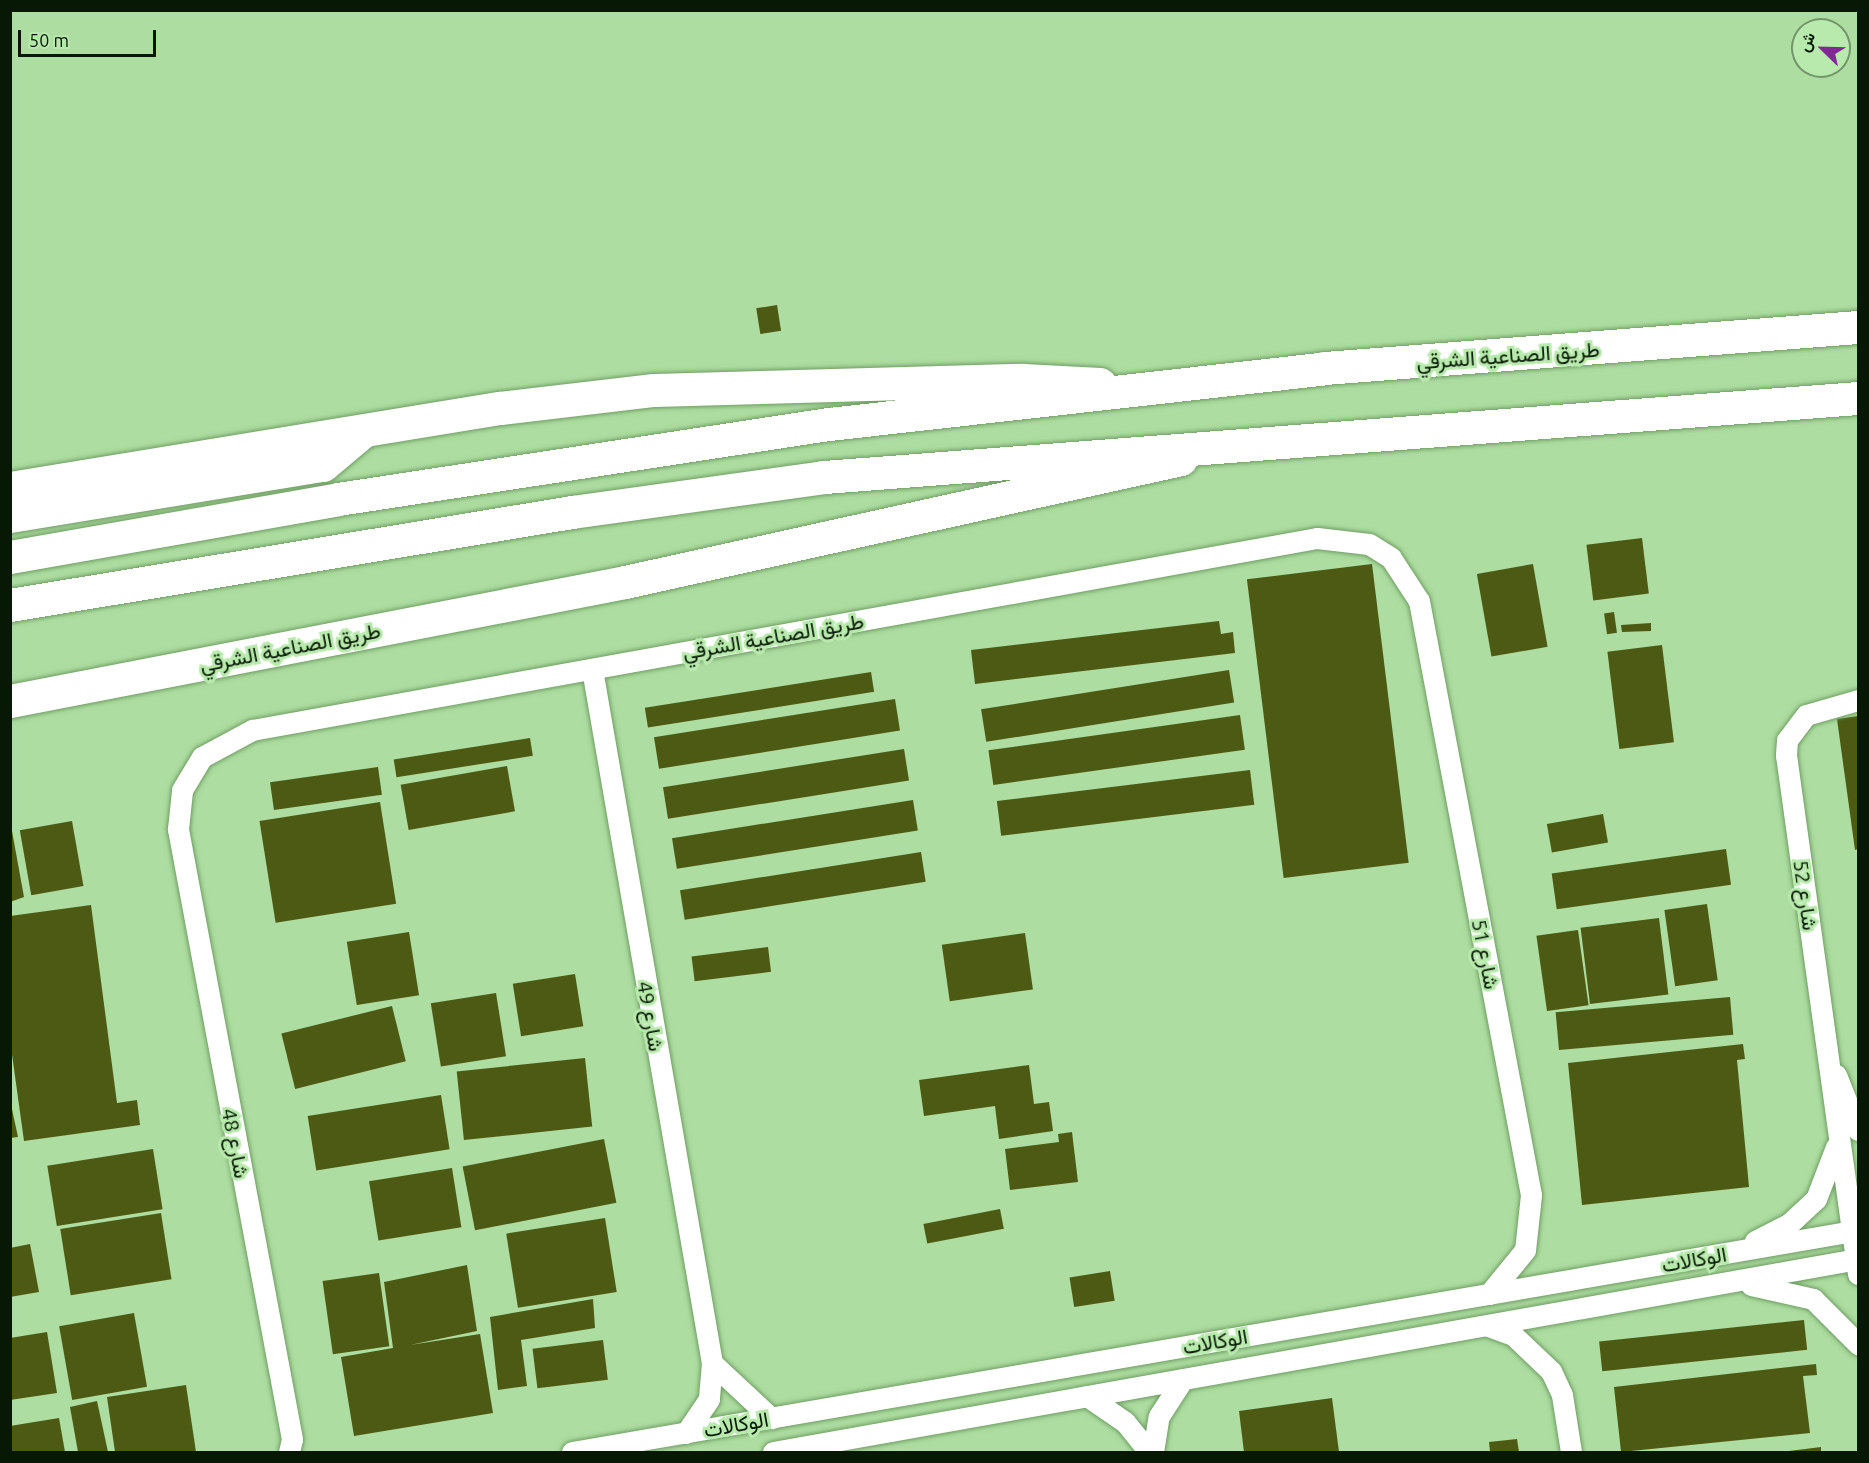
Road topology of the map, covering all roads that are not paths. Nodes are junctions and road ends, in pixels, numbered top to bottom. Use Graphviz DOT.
graph roads {
  1 [pos="1858,327"];
  2 [pos="1159,388"];
  3 [pos="1858,398"];
  4 [pos="363,430"];
  5 [pos="1237,446"];
  6 [pos="10,488"];
  7 [pos="10,516"];
  8 [pos="10,556"];
  9 [pos="1419,601"];
  10 [pos="10,605"];
  11 [pos="592,669"];
  12 [pos="1858,700"];
  13 [pos="10,701"];
  14 [pos="180,847"];
  15 [pos="1832,1065"];
  16 [pos="1858,1130"];
  17 [pos="1838,1137"];
  18 [pos="1855,1231"];
  19 [pos="1732,1252"];
  20 [pos="1858,1264"];
  21 [pos="1730,1282"];
  22 [pos="1489,1294"];
  23 [pos="1488,1326"];
  24 [pos="1858,1344"];
  25 [pos="712,1363"];
  26 [pos="1183,1379"];
  27 [pos="1087,1396"];
  28 [pos="771,1418"];
  29 [pos="686,1433"];
  30 [pos="294,1448"];
  31 [pos="572,1452"];
  32 [pos="775,1452"];
  33 [pos="1151,1452"];
  34 [pos="1572,1452"];
  1 -- 2 [label="main road, طريق الصناعية الشرقي"];
  2 -- 4 [label="main road, طريق الصناعية الشرقي"];
  2 -- 8 [label="main road, طريق الصناعية الشرقي"];
  3 -- 5 [label="main road, طريق الصناعية الشرقي"];
  4 -- 6 [label="main road, طريق الصناعية الشرقي"];
  4 -- 7 [label="main road"];
  5 -- 10 [label="main road, طريق الصناعية الشرقي"];
  5 -- 13 [label="main road, طريق الصناعية الشرقي"];
  9 -- 11 [label="street, طريق الصناعية الشرقي"];
  9 -- 22 [label="street, شارع 51"];
  11 -- 14 [label="street, طريق الصناعية الشرقي"];
  11 -- 25 [label="street, شارع 49"];
  12 -- 15 [label="street, شارع 52"];
  14 -- 30 [label="street, شارع 48"];
  15 -- 16 [label="street, شارع 52"];
  15 -- 17 [label="street, شارع 52"];
  17 -- 18 [label="street, شارع 52"];
  17 -- 19 [label="street"];
  18 -- 19 [label="street, الوكالات"];
  18 -- 20 [label="street, شارع 52"];
  19 -- 22 [label="street, الوكالات"];
  20 -- 21 [label="street, الوكالات"];
  21 -- 23 [label="street, الوكالات"];
  21 -- 24 [label="street"];
  22 -- 28 [label="street, الوكالات"];
  23 -- 26 [label="street, الوكالات"];
  23 -- 34 [label="street"];
  25 -- 28 [label="street"];
  25 -- 29 [label="street, شارع 49"];
  26 -- 27 [label="street, الوكالات"];
  26 -- 33 [label="street"];
  27 -- 32 [label="street, الوكالات"];
  27 -- 33 [label="street"];
  28 -- 29 [label="street, الوكالات"];
  29 -- 31 [label="street, الوكالات"];
}
